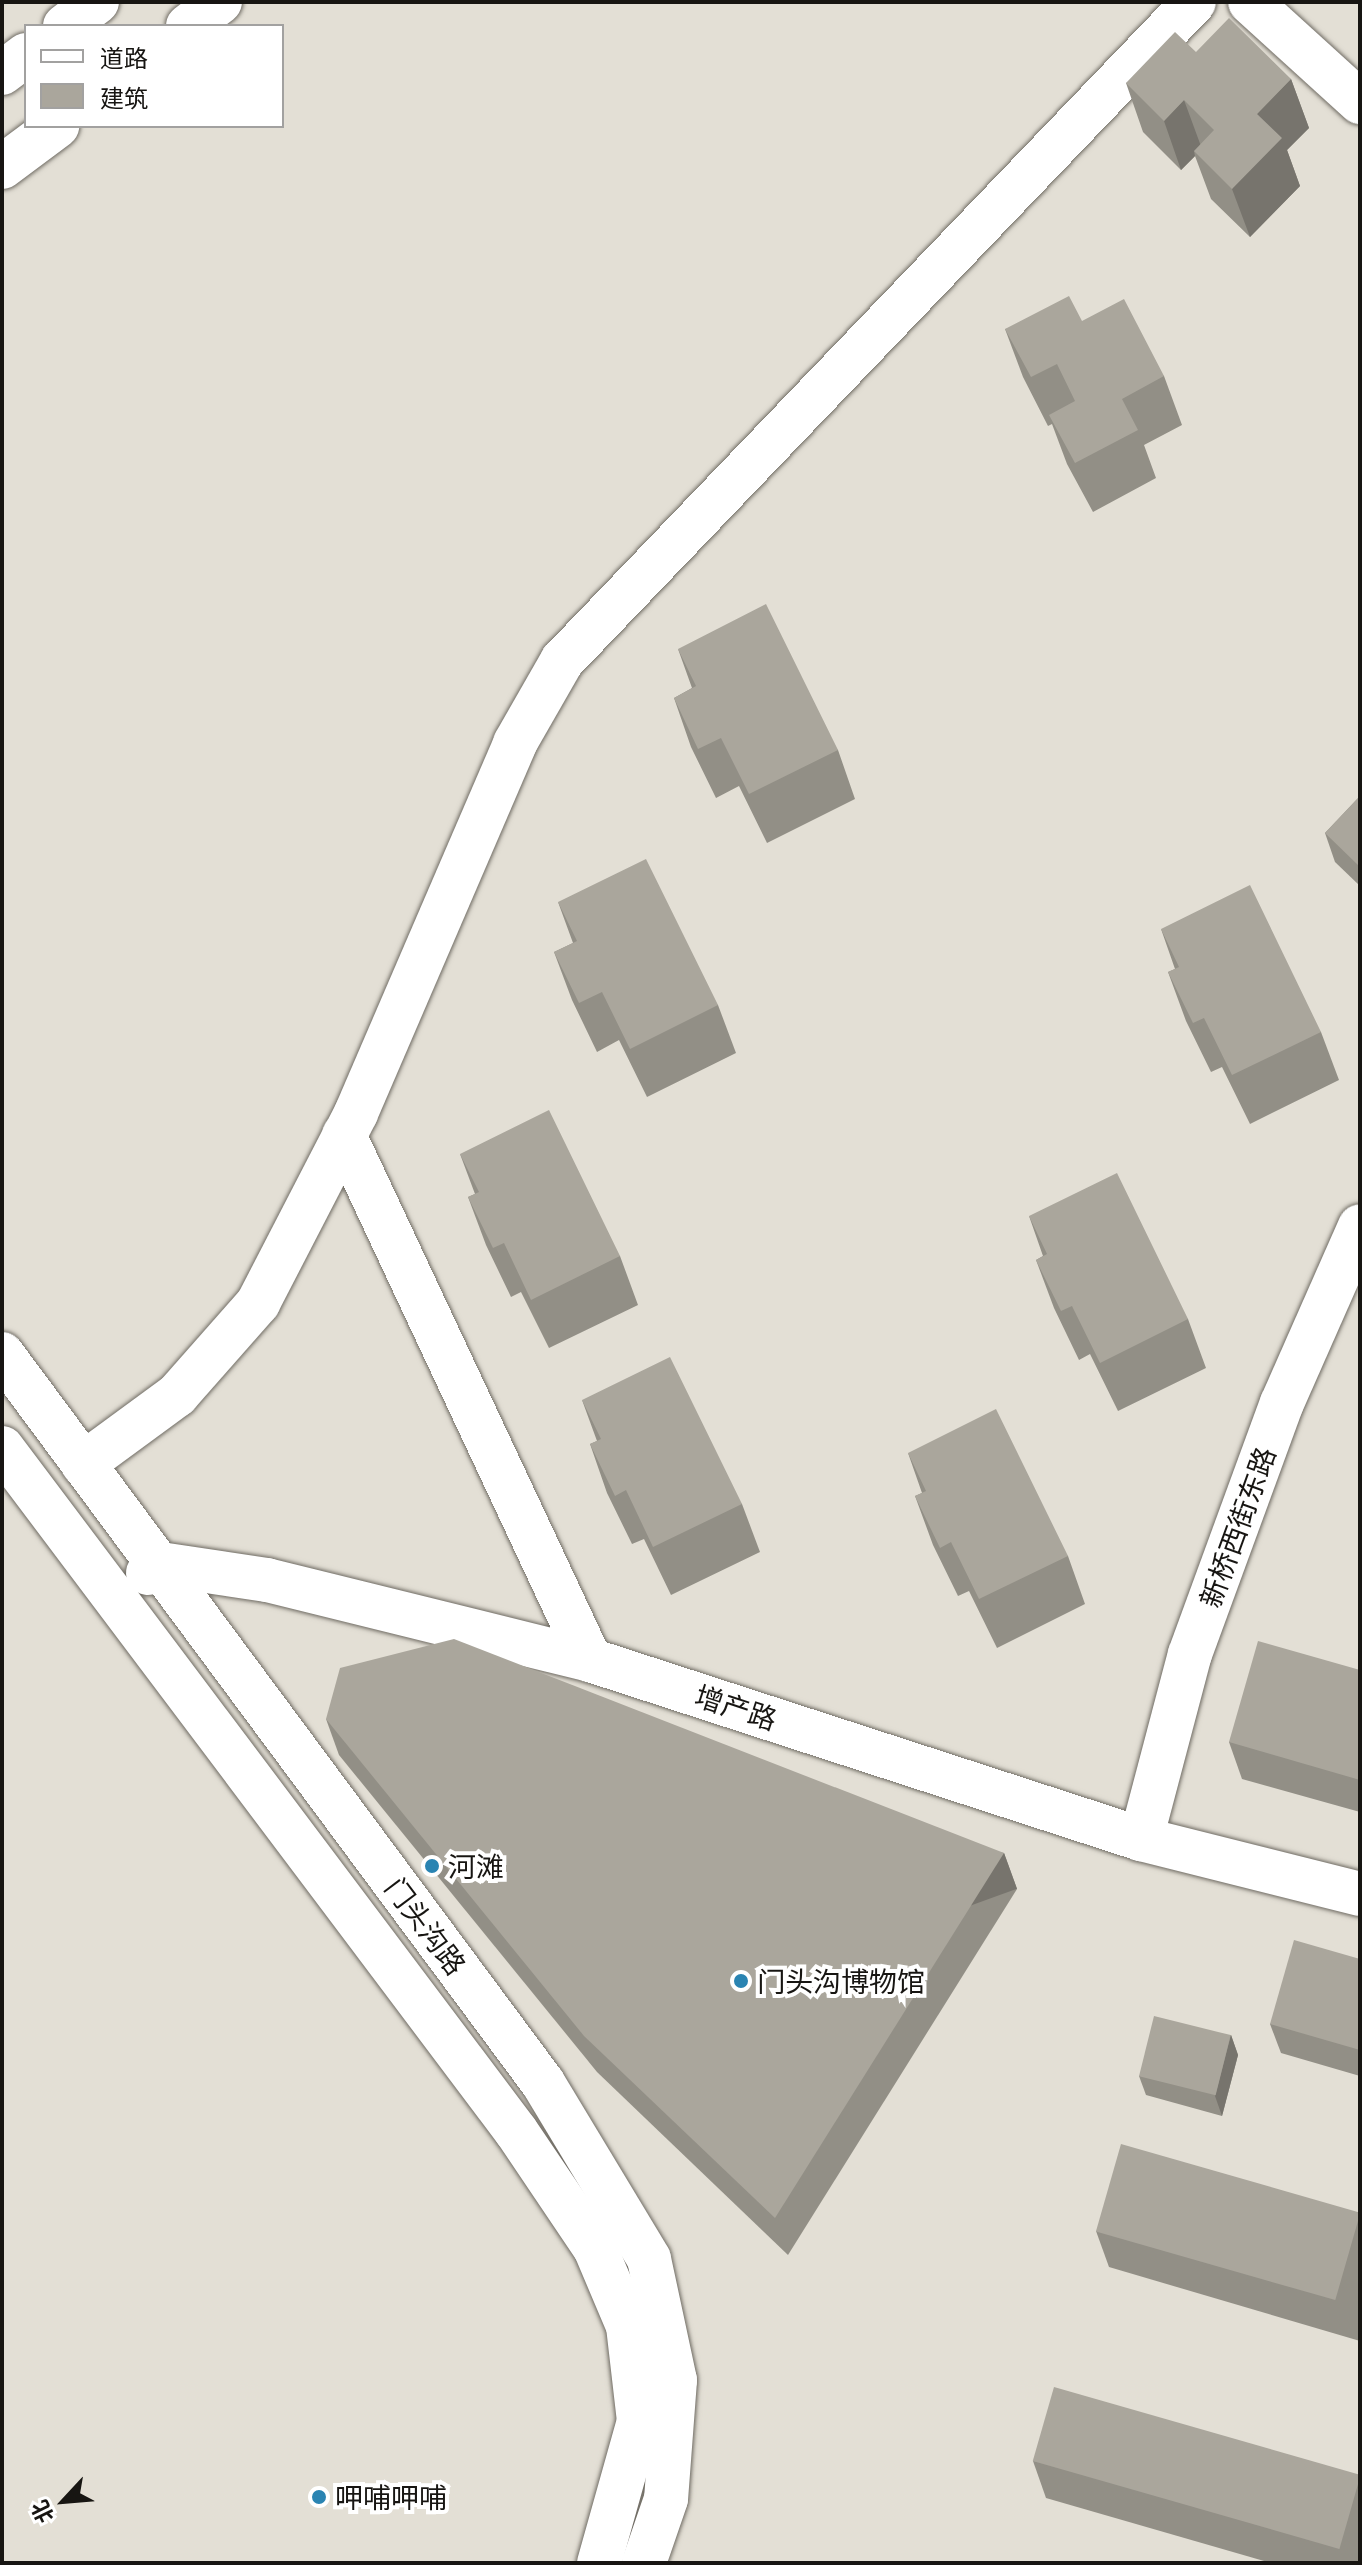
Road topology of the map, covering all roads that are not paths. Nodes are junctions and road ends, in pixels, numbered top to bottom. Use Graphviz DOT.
graph roads {
  1 [pos="97,2"];
  2 [pos="220,2"];
  3 [pos="1194,2"];
  4 [pos="1250,2"];
  5 [pos="68,24"];
  6 [pos="191,24"];
  7 [pos="24,56"];
  8 [pos="2,73"];
  9 [pos="1360,102"];
  10 [pos="54,128"];
  11 [pos="2,167"];
  12 [pos="344,1135"];
  13 [pos="1360,1226"];
  14 [pos="2,1354"];
  15 [pos="2,1448"];
  16 [pos="83,1464"];
  17 [pos="160,1564"];
  18 [pos="115,1600"];
  19 [pos="590,1660"];
  20 [pos="1141,1839"];
  21 [pos="1360,1894"];
  22 [pos="599,2563"];
  23 [pos="644,2563"];
  1 -- 5 [label="street"];
  2 -- 6 [label="street"];
  3 -- 12 [label="street"];
  4 -- 9 [label="street"];
  7 -- 8 [label="street"];
  10 -- 11 [label="street"];
  12 -- 16 [label="street"];
  12 -- 19 [label="street"];
  13 -- 20 [label="street, 新桥西街东路"];
  14 -- 16 [label="street, 门头沟路"];
  15 -- 18 [label="street, 门头沟路"];
  16 -- 17 [label="street, 门头沟路"];
  17 -- 18 [label="street"];
  17 -- 19 [label="street, 增产路"];
  17 -- 23 [label="street, 门头沟路"];
  18 -- 22 [label="street, 门头沟路"];
  19 -- 20 [label="street, 增产路"];
  20 -- 21 [label="street, 增产路"];
}
